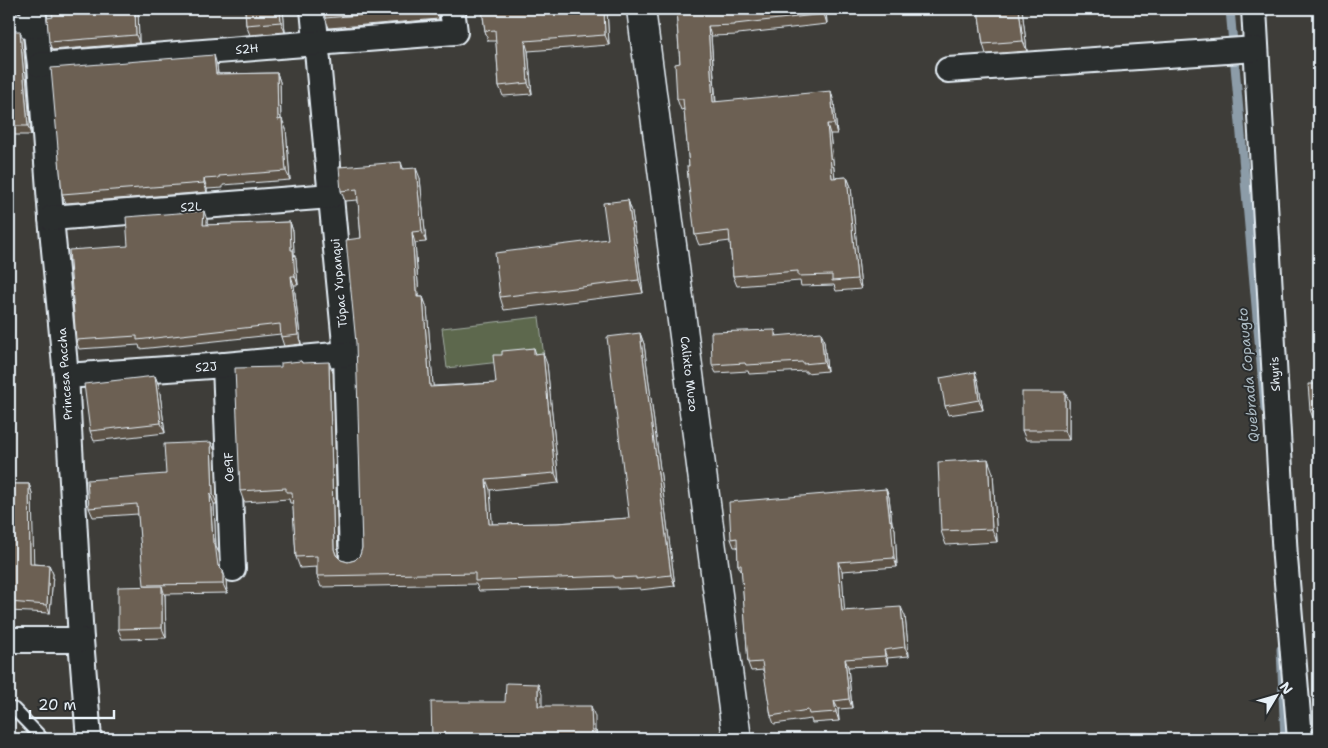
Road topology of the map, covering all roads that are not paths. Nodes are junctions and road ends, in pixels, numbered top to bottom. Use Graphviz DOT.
graph roads {
  1 [pos="313,9"];
  2 [pos="641,9"];
  3 [pos="1254,9"];
  4 [pos="34,17"];
  5 [pos="454,20"];
  6 [pos="9,25"];
  7 [pos="316,43"];
  8 [pos="1256,49"];
  9 [pos="40,65"];
  10 [pos="948,70"];
  11 [pos="331,196"];
  12 [pos="51,218"];
  13 [pos="346,354"];
  14 [pos="225,365"];
  15 [pos="66,376"];
  16 [pos="352,559"];
  17 [pos="233,569"];
  18 [pos="9,640"];
  19 [pos="80,640"];
  20 [pos="9,708"];
  21 [pos="40,739"];
  22 [pos="89,739"];
  23 [pos="737,739"];
  24 [pos="1300,739"];
  1 -- 7 [label="street, Túpac Yupanqui"];
  2 -- 23 [label="street, Calixto Muzo"];
  3 -- 8 [label="street, Shyris"];
  4 -- 6 [label="street"];
  4 -- 9 [label="street, Princesa Paccha"];
  5 -- 7 [label="street, S2H"];
  7 -- 9 [label="street, S2H"];
  7 -- 11 [label="street, Túpac Yupanqui"];
  8 -- 10 [label="street"];
  8 -- 24 [label="street, Shyris"];
  9 -- 12 [label="street, Princesa Paccha"];
  11 -- 12 [label="street, S2L"];
  11 -- 13 [label="street, Túpac Yupanqui"];
  12 -- 15 [label="street, Princesa Paccha"];
  13 -- 14 [label="street, S2J"];
  13 -- 16 [label="street, Túpac Yupanqui"];
  14 -- 15 [label="street, S2J"];
  14 -- 17 [label="street, Oe9F"];
  15 -- 19 [label="street, Princesa Paccha"];
  18 -- 19 [label="street"];
  19 -- 22 [label="street, Princesa Paccha"];
  20 -- 21 [label="lane"];
}
